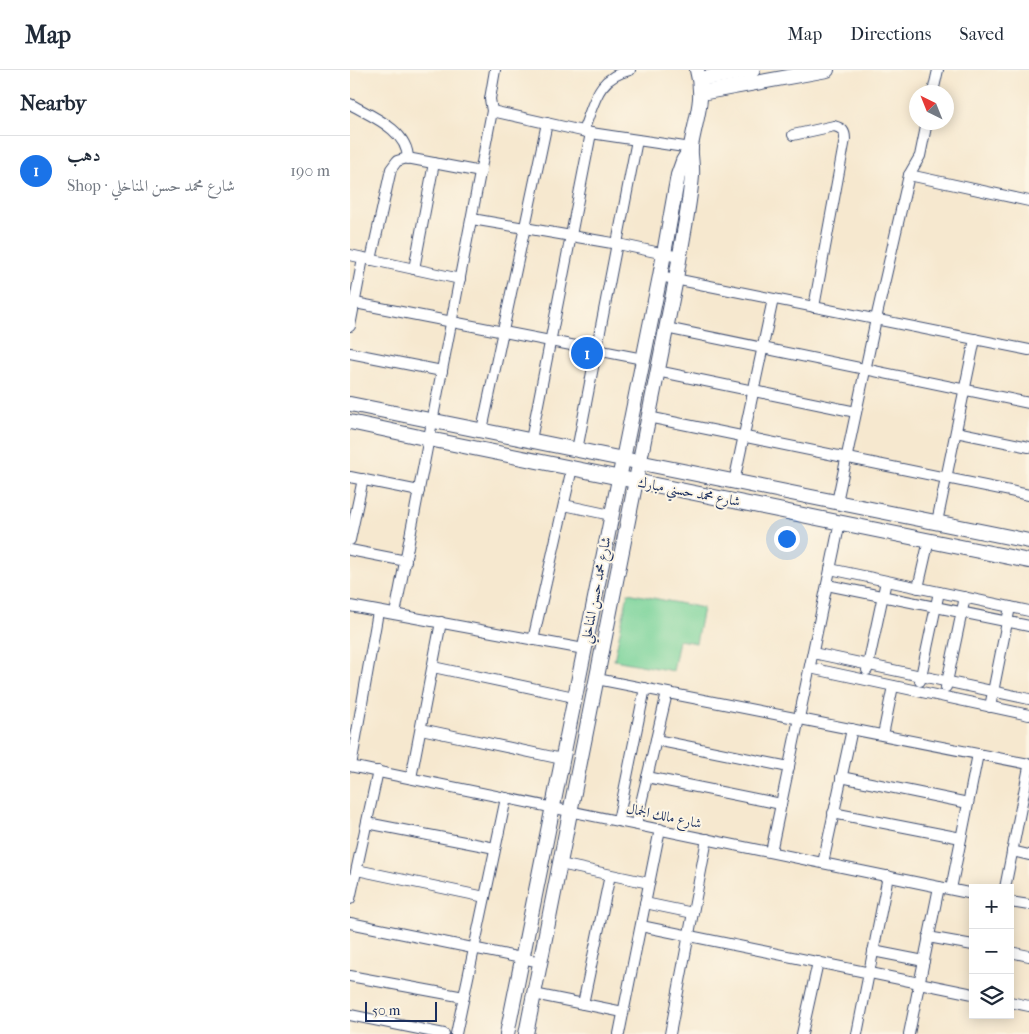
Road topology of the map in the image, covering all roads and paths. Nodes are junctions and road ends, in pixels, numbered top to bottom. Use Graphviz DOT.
graph roads {
  1 [pos="495,70"];
  2 [pos="630,70"];
  3 [pos="753,70"];
  4 [pos="827,70"];
  5 [pos="938,70"];
  6 [pos="699,80"];
  7 [pos="935,85"];
  8 [pos="350,104"];
  9 [pos="492,111"];
  10 [pos="547,123"];
  11 [pos="925,130"];
  12 [pos="587,132"];
  13 [pos="793,135"];
  14 [pos="637,140"];
  15 [pos="691,148"];
  16 [pos="408,158"];
  17 [pos="434,163"];
  18 [pos="481,172"];
  19 [pos="909,175"];
  20 [pos="1029,201"];
  21 [pos="472,219"];
  22 [pos="525,228"];
  23 [pos="571,236"];
  24 [pos="618,244"];
  25 [pos="664,254"];
  26 [pos="350,255"];
  27 [pos="679,257"];
  28 [pos="367,259"];
  29 [pos="414,269"];
  30 [pos="660,276"];
  31 [pos="460,279"];
  32 [pos="676,279"];
  33 [pos="773,298"];
  34 [pos="352,302"];
  35 [pos="814,307"];
  36 [pos="876,319"];
  37 [pos="452,322"];
  38 [pos="350,326"];
  39 [pos="666,328"];
  40 [pos="503,332"];
  41 [pos="975,339"];
  42 [pos="550,341"];
  43 [pos="762,348"];
  44 [pos="597,350"];
  45 [pos="1029,350"];
  46 [pos="350,353"];
  47 [pos="643,359"];
  48 [pos="865,369"];
  49 [pos="658,371"];
  50 [pos="442,372"];
  51 [pos="965,389"];
  52 [pos="753,391"];
  53 [pos="1029,402"];
  54 [pos="350,404"];
  55 [pos="856,412"];
  56 [pos="648,417"];
  57 [pos="433,420"];
  58 [pos="350,422"];
  59 [pos="482,430"];
  60 [pos="956,432"];
  61 [pos="744,437"];
  62 [pos="429,439"];
  63 [pos="531,440"];
  64 [pos="1029,448"];
  65 [pos="577,450"];
  66 [pos="846,458"];
  67 [pos="623,459"];
  68 [pos="640,462"];
  69 [pos="572,468"];
  70 [pos="350,477"];
  71 [pos="619,478"];
  72 [pos="946,478"];
  73 [pos="363,479"];
  74 [pos="636,481"];
  75 [pos="734,482"];
  76 [pos="419,491"];
  77 [pos="1029,495"];
  78 [pos="837,502"];
  79 [pos="564,505"];
  80 [pos="611,515"];
  81 [pos="910,517"];
  82 [pos="840,522"];
  83 [pos="937,522"];
  84 [pos="906,536"];
  85 [pos="350,540"];
  86 [pos="928,540"];
  87 [pos="1029,541"];
  88 [pos="350,550"];
  89 [pos="406,561"];
  90 [pos="1029,561"];
  91 [pos="830,569"];
  92 [pos="886,581"];
  93 [pos="827,585"];
  94 [pos="918,588"];
  95 [pos="939,592"];
  96 [pos="883,596"];
  97 [pos="965,597"];
  98 [pos="350,606"];
  99 [pos="936,607"];
  100 [pos="1010,607"];
  101 [pos="1029,611"];
  102 [pos="378,612"];
  103 [pos="962,612"];
  104 [pos="395,614"];
  105 [pos="441,622"];
  106 [pos="1007,622"];
  107 [pos="1029,626"];
  108 [pos="533,640"];
  109 [pos="584,649"];
  110 [pos="813,653"];
  111 [pos="868,665"];
  112 [pos="433,667"];
  113 [pos="810,668"];
  114 [pos="921,676"];
  115 [pos="597,679"];
  116 [pos="865,680"];
  117 [pos="947,682"];
  118 [pos="893,686"];
  119 [pos="645,688"];
  120 [pos="918,691"];
  121 [pos="993,691"];
  122 [pos="667,693"];
  123 [pos="574,697"];
  124 [pos="944,697"];
  125 [pos="1029,699"];
  126 [pos="990,707"];
  127 [pos="1029,715"];
  128 [pos="799,718"];
  129 [pos="421,729"];
  130 [pos="852,729"];
  131 [pos="883,735"];
  132 [pos="656,740"];
  133 [pos="978,754"];
  134 [pos="562,759"];
  135 [pos="350,766"];
  136 [pos="1029,766"];
  137 [pos="789,767"];
  138 [pos="378,771"];
  139 [pos="647,777"];
  140 [pos="841,777"];
  141 [pos="411,778"];
  142 [pos="506,798"];
  143 [pos="968,803"];
  144 [pos="781,804"];
  145 [pos="552,807"];
  146 [pos="570,811"];
  147 [pos="834,813"];
  148 [pos="1024,815"];
  149 [pos="618,821"];
  150 [pos="367,823"];
  151 [pos="636,824"];
  152 [pos="660,829"];
  153 [pos="961,838"];
  154 [pos="707,839"];
  155 [pos="495,848"];
  156 [pos="1012,851"];
  157 [pos="771,852"];
  158 [pos="1029,855"];
  159 [pos="822,863"];
  160 [pos="560,864"];
  161 [pos="356,870"];
  162 [pos="610,874"];
  163 [pos="888,876"];
  164 [pos="650,883"];
  165 [pos="1006,884"];
  166 [pos="939,887"];
  167 [pos="951,889"];
  168 [pos="969,893"];
  169 [pos="485,898"];
  170 [pos="350,899"];
  171 [pos="645,903"];
  172 [pos="1014,903"];
  173 [pos="1029,905"];
  174 [pos="693,913"];
  175 [pos="350,923"];
  176 [pos="640,926"];
  177 [pos="688,936"];
  178 [pos="928,937"];
  179 [pos="969,944"];
  180 [pos="474,948"];
  181 [pos="873,952"];
  182 [pos="1014,953"];
  183 [pos="1029,956"];
  184 [pos="522,958"];
  185 [pos="541,962"];
  186 [pos="818,962"];
  187 [pos="924,962"];
  188 [pos="869,973"];
  189 [pos="350,976"];
  190 [pos="919,983"];
  191 [pos="969,993"];
  192 [pos="534,994"];
  193 [pos="464,998"];
  194 [pos="1014,1003"];
  195 [pos="583,1004"];
  196 [pos="1029,1006"];
  197 [pos="623,1012"];
  198 [pos="350,1015"];
  199 [pos="444,1034"];
  200 [pos="456,1034"];
  201 [pos="507,1034"];
  202 [pos="526,1034"];
  203 [pos="619,1034"];
  204 [pos="670,1034"];
  205 [pos="802,1034"];
  206 [pos="857,1034"];
  207 [pos="909,1034"];
  1 -- 9 [label="street"];
  2 -- 12 [label="street"];
  3 -- 6 [label="street"];
  4 -- 6 [label="street"];
  5 -- 7 [label="street"];
  6 -- 15 [label="street, شارع محمد حسن المناخلي"];
  8 -- 16 [label="street"];
  9 -- 10 [label="street"];
  9 -- 18 [label="street"];
  10 -- 12 [label="street"];
  10 -- 22 [label="street"];
  11 -- 19 [label="street"];
  12 -- 14 [label="street"];
  12 -- 23 [label="street"];
  13 -- 35 [label="street"];
  14 -- 15 [label="street"];
  14 -- 24 [label="street"];
  15 -- 25 [label="street, شارع محمد حسن المناخلي"];
  15 -- 27 [label="street, شارع محمد حسن المناخلي"];
  16 -- 17 [label="street"];
  16 -- 28 [label="street"];
  17 -- 18 [label="street"];
  17 -- 29 [label="street"];
  18 -- 21 [label="street"];
  19 -- 20 [label="street"];
  19 -- 36 [label="street"];
  21 -- 22 [label="street"];
  21 -- 31 [label="street"];
  22 -- 23 [label="street"];
  22 -- 40 [label="street"];
  23 -- 24 [label="street"];
  23 -- 42 [label="street"];
  24 -- 25 [label="street"];
  24 -- 44 [label="street"];
  25 -- 27 [label="street"];
  25 -- 30 [label="street, شارع محمد حسن المناخلي"];
  26 -- 28 [label="street"];
  27 -- 32 [label="street, شارع محمد حسن المناخلي"];
  28 -- 29 [label="street"];
  28 -- 34 [label="street"];
  29 -- 31 [label="street"];
  30 -- 32 [label="street"];
  30 -- 47 [label="street, شارع محمد حسن المناخلي"];
  31 -- 37 [label="street"];
  32 -- 33 [label="street"];
  32 -- 39 [label="street, شارع محمد حسن المناخلي"];
  33 -- 35 [label="street"];
  33 -- 43 [label="street"];
  34 -- 37 [label="street"];
  34 -- 38 [label="street"];
  35 -- 36 [label="street"];
  36 -- 41 [label="street"];
  36 -- 48 [label="street"];
  37 -- 40 [label="street"];
  37 -- 50 [label="street"];
  39 -- 43 [label="street"];
  39 -- 49 [label="street, شارع محمد حسن المناخلي"];
  40 -- 42 [label="street"];
  40 -- 59 [label="street"];
  41 -- 45 [label="street"];
  41 -- 51 [label="street"];
  42 -- 44 [label="street"];
  42 -- 63 [label="street"];
  43 -- 48 [label="street"];
  43 -- 52 [label="street"];
  44 -- 47 [label="street"];
  44 -- 65 [label="street"];
  46 -- 50 [label="street"];
  47 -- 67 [label="street, شارع محمد حسن المناخلي"];
  48 -- 51 [label="street"];
  48 -- 55 [label="street"];
  49 -- 52 [label="street"];
  49 -- 56 [label="street, شارع محمد حسن المناخلي"];
  50 -- 57 [label="street"];
  51 -- 53 [label="street"];
  51 -- 60 [label="street"];
  52 -- 55 [label="street"];
  52 -- 61 [label="street"];
  54 -- 57 [label="street, شارع محمد حسني مبارك"];
  55 -- 66 [label="street"];
  56 -- 61 [label="street"];
  56 -- 68 [label="street, شارع محمد حسن المناخلي"];
  57 -- 59 [label="street, شارع محمد حسني مبارك"];
  57 -- 62 [label="street"];
  58 -- 62 [label="street, شارع محمد حسني مبارك"];
  59 -- 63 [label="street, شارع محمد حسني مبارك"];
  60 -- 64 [label="street"];
  60 -- 72 [label="street"];
  61 -- 66 [label="street"];
  61 -- 75 [label="street"];
  62 -- 69 [label="street, شارع محمد حسني مبارك"];
  62 -- 76 [label="street"];
  63 -- 65 [label="street, شارع محمد حسني مبارك"];
  65 -- 67 [label="street, شارع محمد حسني مبارك"];
  66 -- 72 [label="street"];
  66 -- 78 [label="street"];
  67 -- 68 [label="street, شارع محمد حسني مبارك"];
  67 -- 71 [label="street, شارع محمد حسن المناخلي"];
  68 -- 74 [label="street, شارع محمد حسن المناخلي"];
  68 -- 75 [label="street, شارع محمد حسني مبارك"];
  69 -- 71 [label="street, شارع محمد حسني مبارك"];
  69 -- 79 [label="street"];
  70 -- 73 [label="street"];
  71 -- 74 [label="street, شارع محمد حسني مبارك"];
  71 -- 80 [label="street, شارع محمد حسن المناخلي"];
  72 -- 77 [label="street"];
  72 -- 83 [label="street"];
  73 -- 76 [label="street"];
  73 -- 85 [label="street"];
  74 -- 82 [label="street, شارع محمد حسني مبارك"];
  74 -- 115 [label="street, شارع محمد حسن المناخلي"];
  75 -- 78 [label="street, شارع محمد حسني مبارك"];
  76 -- 89 [label="street"];
  78 -- 81 [label="street, شارع محمد حسني مبارك"];
  79 -- 80 [label="street"];
  79 -- 108 [label="street"];
  80 -- 109 [label="street, شارع محمد حسن المناخلي"];
  81 -- 83 [label="street, شارع محمد حسني مبارك"];
  81 -- 84 [label="street"];
  82 -- 84 [label="street, شارع محمد حسني مبارك"];
  82 -- 91 [label="street"];
  83 -- 87 [label="street, شارع محمد حسني مبارك"];
  84 -- 86 [label="street, شارع محمد حسني مبارك"];
  86 -- 90 [label="street, شارع محمد حسني مبارك"];
  86 -- 94 [label="street"];
  88 -- 89 [label="street"];
  89 -- 104 [label="street"];
  91 -- 92 [label="street"];
  91 -- 93 [label="street"];
  92 -- 94 [label="street"];
  92 -- 96 [label="street"];
  93 -- 96 [label="street"];
  93 -- 110 [label="street"];
  94 -- 95 [label="street"];
  95 -- 97 [label="street"];
  95 -- 99 [label="street"];
  96 -- 99 [label="street"];
  96 -- 111 [label="street"];
  97 -- 100 [label="street"];
  97 -- 103 [label="street"];
  98 -- 102 [label="street"];
  99 -- 103 [label="street"];
  99 -- 114 [label="street"];
  100 -- 101 [label="street"];
  100 -- 106 [label="street"];
  102 -- 104 [label="street"];
  102 -- 135 [label="street"];
  103 -- 106 [label="street"];
  103 -- 117 [label="street"];
  104 -- 105 [label="street"];
  105 -- 108 [label="street"];
  105 -- 112 [label="street"];
  106 -- 107 [label="street"];
  106 -- 121 [label="street"];
  108 -- 109 [label="street"];
  109 -- 123 [label="street, شارع محمد حسن المناخلي"];
  110 -- 111 [label="street"];
  110 -- 113 [label="street"];
  111 -- 114 [label="street"];
  111 -- 116 [label="street"];
  112 -- 123 [label="street"];
  112 -- 129 [label="street"];
  113 -- 116 [label="street"];
  113 -- 128 [label="street"];
  114 -- 117 [label="street"];
  114 -- 120 [label="street"];
  115 -- 119 [label="street"];
  115 -- 146 [label="street, شارع محمد حسن المناخلي"];
  116 -- 118 [label="street"];
  117 -- 121 [label="street"];
  117 -- 124 [label="street"];
  118 -- 120 [label="street"];
  118 -- 131 [label="street"];
  119 -- 122 [label="street"];
  119 -- 149 [label="street"];
  120 -- 124 [label="street"];
  121 -- 125 [label="street"];
  121 -- 126 [label="street"];
  122 -- 128 [label="street"];
  122 -- 132 [label="street"];
  123 -- 134 [label="street, شارع محمد حسن المناخلي"];
  124 -- 126 [label="street"];
  126 -- 127 [label="street"];
  128 -- 130 [label="street"];
  128 -- 137 [label="street"];
  129 -- 134 [label="street"];
  129 -- 141 [label="street"];
  130 -- 131 [label="street"];
  130 -- 140 [label="street"];
  131 -- 133 [label="street"];
  132 -- 137 [label="street"];
  132 -- 139 [label="street"];
  133 -- 136 [label="street"];
  133 -- 143 [label="street"];
  134 -- 145 [label="street, شارع محمد حسن المناخلي"];
  135 -- 138 [label="street, شارع مالك الجمال"];
  136 -- 148 [label="street"];
  137 -- 144 [label="street"];
  138 -- 141 [label="street, شارع مالك الجمال"];
  138 -- 150 [label="street"];
  139 -- 144 [label="street"];
  139 -- 151 [label="street"];
  140 -- 143 [label="street"];
  140 -- 147 [label="street"];
  141 -- 142 [label="street, شارع مالك الجمال"];
  142 -- 145 [label="street, شارع مالك الجمال"];
  142 -- 155 [label="street"];
  143 -- 153 [label="street"];
  144 -- 157 [label="street"];
  145 -- 146 [label="street, شارع مالك الجمال"];
  145 -- 184 [label="street, شارع محمد حسن المناخلي"];
  146 -- 149 [label="street, شارع مالك الجمال"];
  146 -- 160 [label="street, شارع محمد حسن المناخلي"];
  147 -- 153 [label="street"];
  147 -- 159 [label="street"];
  148 -- 156 [label="street"];
  149 -- 151 [label="street, شارع مالك الجمال"];
  150 -- 155 [label="street"];
  150 -- 161 [label="street"];
  151 -- 152 [label="street, شارع مالك الجمال"];
  152 -- 154 [label="street, شارع مالك الجمال"];
  152 -- 164 [label="street"];
  153 -- 167 [label="street"];
  154 -- 157 [label="street, شارع مالك الجمال"];
  154 -- 174 [label="street"];
  155 -- 169 [label="street"];
  156 -- 158 [label="street"];
  156 -- 165 [label="street"];
  157 -- 159 [label="street, شارع مالك الجمال"];
  159 -- 163 [label="street, شارع مالك الجمال"];
  160 -- 162 [label="street"];
  160 -- 185 [label="street, شارع محمد حسن المناخلي"];
  161 -- 169 [label="street"];
  161 -- 170 [label="street"];
  162 -- 164 [label="street"];
  162 -- 195 [label="street"];
  163 -- 166 [label="street, شارع مالك الجمال"];
  163 -- 181 [label="street"];
  164 -- 171 [label="street"];
  166 -- 167 [label="street, شارع مالك الجمال"];
  166 -- 178 [label="street"];
  167 -- 168 [label="street, شارع مالك الجمال"];
  169 -- 180 [label="street"];
  171 -- 174 [label="street"];
  171 -- 176 [label="street"];
  172 -- 173 [label="street"];
  174 -- 177 [label="street"];
  175 -- 180 [label="street"];
  176 -- 177 [label="street"];
  176 -- 197 [label="street"];
  177 -- 186 [label="street"];
  177 -- 204 [label="street"];
  178 -- 179 [label="street"];
  178 -- 187 [label="street"];
  180 -- 184 [label="street"];
  180 -- 193 [label="street"];
  181 -- 187 [label="street"];
  181 -- 188 [label="street"];
  182 -- 183 [label="street"];
  184 -- 185 [label="street"];
  184 -- 201 [label="street, شارع محمد حسن المناخلي"];
  185 -- 192 [label="street, شارع محمد حسن المناخلي"];
  186 -- 188 [label="street"];
  186 -- 205 [label="street"];
  187 -- 190 [label="street"];
  188 -- 190 [label="street"];
  188 -- 206 [label="street"];
  189 -- 193 [label="street"];
  190 -- 191 [label="street"];
  190 -- 207 [label="street"];
  192 -- 195 [label="street"];
  192 -- 202 [label="street, شارع محمد حسن المناخلي"];
  193 -- 200 [label="street"];
  194 -- 196 [label="street"];
  195 -- 197 [label="street"];
  197 -- 203 [label="street"];
  198 -- 199 [label="street"];
}
